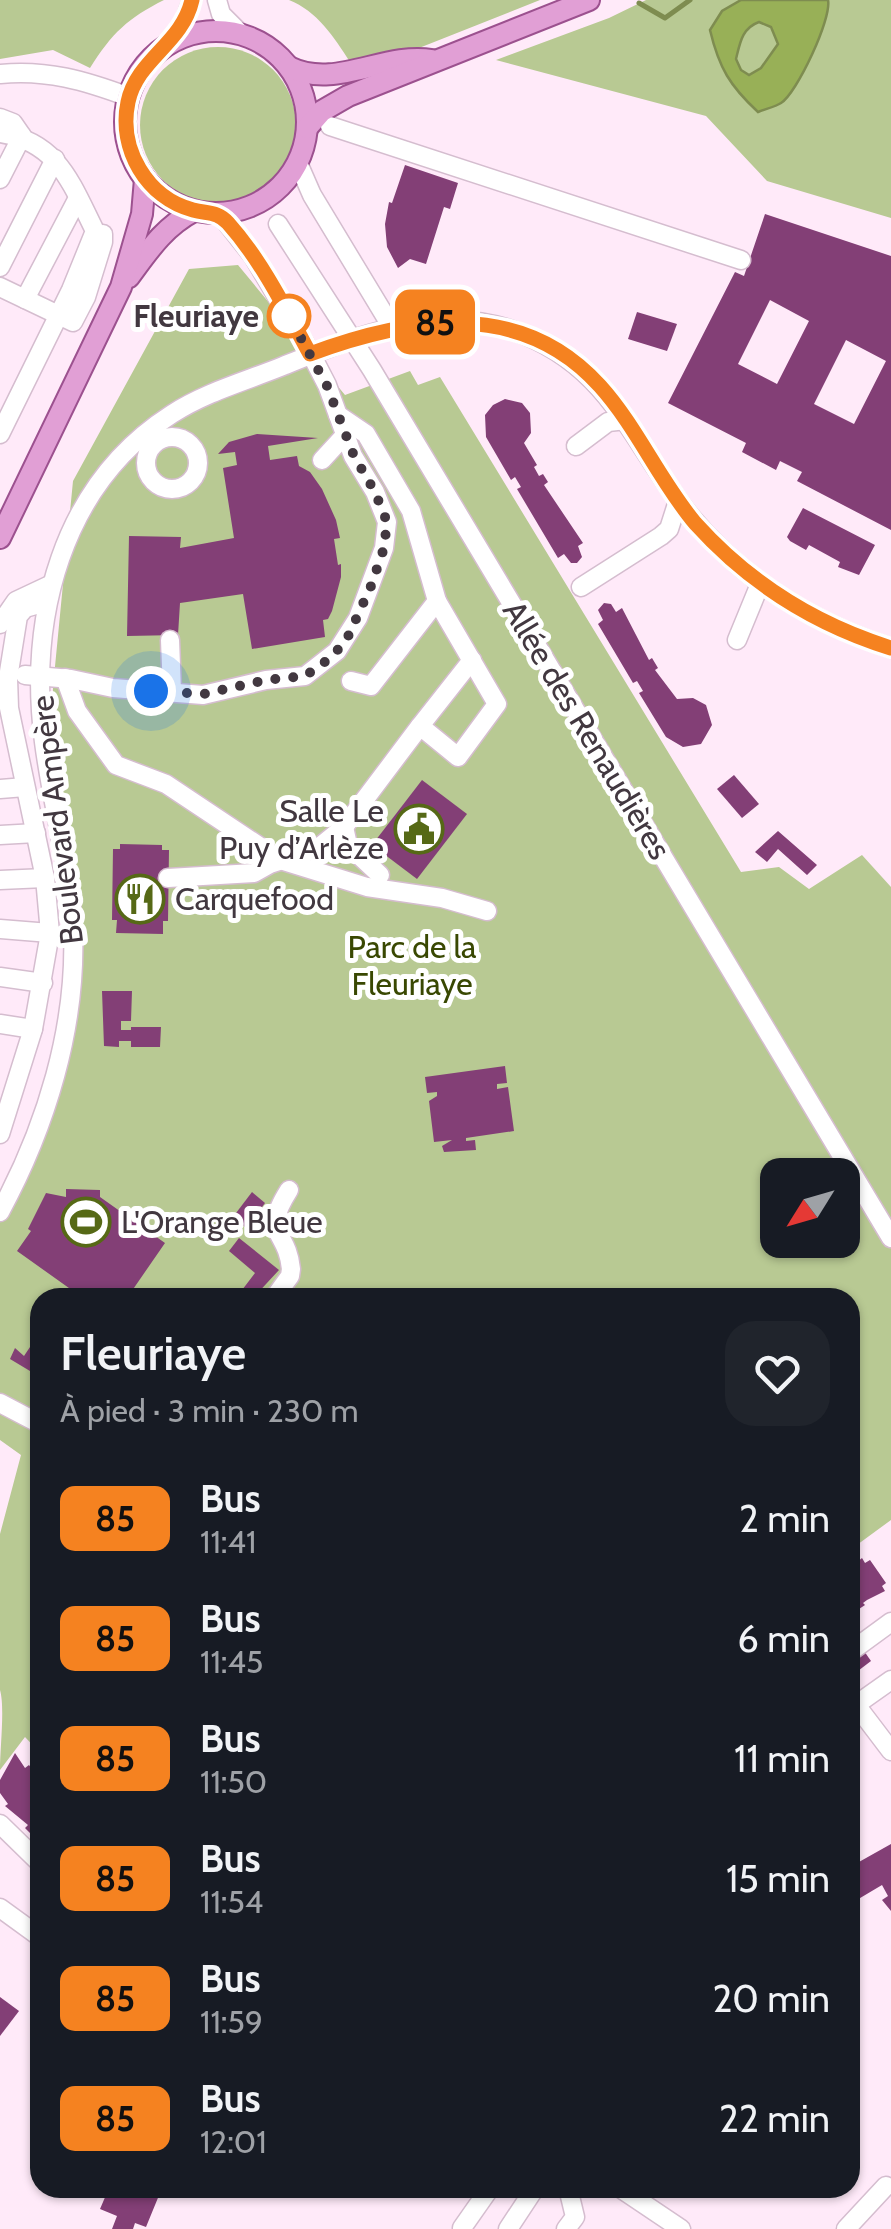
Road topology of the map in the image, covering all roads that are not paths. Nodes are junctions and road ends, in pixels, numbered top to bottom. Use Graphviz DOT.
graph roads {
  1 [pos="192,0"];
  2 [pos="217,0"];
  3 [pos="589,0"];
  4 [pos="242,35"];
  5 [pos="169,44"];
  6 [pos="434,60"];
  7 [pos="289,67"];
  8 [pos="0,74"];
  9 [pos="129,97"];
  10 [pos="0,118"];
  11 [pos="330,126"];
  12 [pos="307,128"];
  13 [pos="0,133"];
  14 [pos="22,136"];
  15 [pos="55,158"];
  16 [pos="298,163"];
  17 [pos="0,179"];
  18 [pos="145,179"];
  19 [pos="78,198"];
  20 [pos="194,210"];
  21 [pos="218,214"];
  22 [pos="278,224"];
  23 [pos="741,260"];
  24 [pos="0,267"];
  25 [pos="122,286"];
  26 [pos="0,287"];
  27 [pos="24,300"];
  28 [pos="56,316"];
  29 [pos="393,329"];
  30 [pos="350,338"];
  31 [pos="310,354"];
  32 [pos="338,415"];
  33 [pos="626,420"];
  34 [pos="0,434"];
  35 [pos="345,436"];
  36 [pos="576,446"];
  37 [pos="322,460"];
  38 [pos="678,501"];
  39 [pos="0,538"];
  40 [pos="760,584"];
  41 [pos="581,586"];
  42 [pos="48,594"];
  43 [pos="437,601"];
  44 [pos="0,624"];
  45 [pos="170,640"];
  46 [pos="738,640"];
  47 [pos="891,648"];
  48 [pos="472,660"];
  49 [pos="33,676"];
  50 [pos="66,678"];
  51 [pos="351,681"];
  52 [pos="172,691"];
  53 [pos="420,726"];
  54 [pos="25,787"];
  55 [pos="0,789"];
  56 [pos="344,827"];
  57 [pos="0,834"];
  58 [pos="36,834"];
  59 [pos="280,860"];
  60 [pos="380,875"];
  61 [pos="45,878"];
  62 [pos="168,878"];
  63 [pos="0,880"];
  64 [pos="487,911"];
  65 [pos="0,929"];
  66 [pos="50,933"];
  67 [pos="0,977"];
  68 [pos="43,984"];
  69 [pos="0,1024"];
  70 [pos="33,1029"];
  71 [pos="0,1072"];
  72 [pos="20,1074"];
  73 [pos="2,1124"];
  74 [pos="289,1190"];
  75 [pos="1,1208"];
  76 [pos="891,1238"];
  77 [pos="281,1288"];
  78 [pos="0,1404"];
  79 [pos="30,1419"];
  80 [pos="891,1622"];
  81 [pos="860,1645"];
  82 [pos="891,1680"];
  83 [pos="860,1699"];
  84 [pos="860,1714"];
  85 [pos="891,1751"];
  86 [pos="0,1824"];
  87 [pos="30,1853"];
  88 [pos="3,1917"];
  89 [pos="30,1932"];
  90 [pos="886,2186"];
  91 [pos="483,2198"];
  92 [pos="529,2198"];
  93 [pos="570,2198"];
  94 [pos="635,2198"];
  95 [pos="462,2228"];
  96 [pos="508,2229"];
  97 [pos="566,2229"];
  98 [pos="682,2229"];
  99 [pos="846,2229"];
  1 -- 5 [label="street"];
  2 -- 4 [label="street"];
  3 -- 6 [label="main road"];
  4 -- 5 [label="main road"];
  4 -- 7 [label="main road"];
  5 -- 9 [label="main road"];
  6 -- 7 [label="main road"];
  6 -- 12 [label="main road"];
  7 -- 12 [label="main road"];
  8 -- 9 [label="street"];
  9 -- 18 [label="main road"];
  10 -- 14 [label="street"];
  11 -- 23 [label="street"];
  12 -- 16 [label="main road"];
  13 -- 14 [label="street"];
  14 -- 15 [label="street"];
  14 -- 17 [label="street"];
  15 -- 19 [label="street"];
  15 -- 24 [label="street"];
  16 -- 21 [label="main road"];
  16 -- 29 [label="street"];
  18 -- 20 [label="main road"];
  18 -- 25 [label="main road"];
  19 -- 27 [label="street"];
  19 -- 28 [label="street"];
  20 -- 21 [label="main road"];
  20 -- 25 [label="main road"];
  21 -- 31 [label="street"];
  22 -- 30 [label="street, Allée des Renaudières"];
  25 -- 39 [label="main road"];
  26 -- 27 [label="street"];
  27 -- 28 [label="street"];
  28 -- 34 [label="street"];
  29 -- 30 [label="street, Boulevard Ampère"];
  29 -- 33 [label="street, Boulevard Ampère"];
  30 -- 31 [label="street, Boulevard Ampère"];
  30 -- 76 [label="street, Allée des Renaudières"];
  31 -- 32 [label="street"];
  31 -- 42 [label="street, Boulevard Ampère"];
  32 -- 35 [label="street"];
  32 -- 43 [label="street"];
  33 -- 36 [label="street"];
  33 -- 38 [label="street, Boulevard Ampère"];
  35 -- 37 [label="street"];
  35 -- 52 [label="street"];
  38 -- 40 [label="street, Boulevard Ampère"];
  38 -- 41 [label="street"];
  40 -- 46 [label="street"];
  40 -- 47 [label="street, Boulevard Ampère"];
  42 -- 44 [label="street"];
  42 -- 49 [label="street, Boulevard Ampère"];
  42 -- 54 [label="street"];
  43 -- 48 [label="street"];
  43 -- 51 [label="street"];
  45 -- 52 [label="street"];
  48 -- 53 [label="street"];
  48 -- 53 [label="street"];
  49 -- 50 [label="street"];
  49 -- 75 [label="street, Boulevard Ampère"];
  50 -- 52 [label="street"];
  50 -- 59 [label="street"];
  53 -- 56 [label="street"];
  54 -- 55 [label="street"];
  54 -- 58 [label="street"];
  56 -- 59 [label="street"];
  56 -- 60 [label="street"];
  57 -- 58 [label="street"];
  58 -- 61 [label="street"];
  59 -- 62 [label="street"];
  59 -- 64 [label="street"];
  61 -- 63 [label="street"];
  61 -- 66 [label="street"];
  65 -- 66 [label="street"];
  66 -- 68 [label="street"];
  67 -- 68 [label="street"];
  68 -- 70 [label="street"];
  69 -- 70 [label="street"];
  70 -- 72 [label="street"];
  71 -- 72 [label="street"];
  72 -- 73 [label="street"];
  74 -- 77 [label="street"];
  78 -- 79 [label="street"];
  80 -- 81 [label="street"];
  82 -- 83 [label="street"];
  84 -- 85 [label="street"];
  86 -- 87 [label="street"];
  88 -- 89 [label="street"];
  90 -- 99 [label="street"];
  91 -- 95 [label="street"];
  92 -- 96 [label="street"];
  93 -- 97 [label="street"];
  94 -- 98 [label="street"];
}
